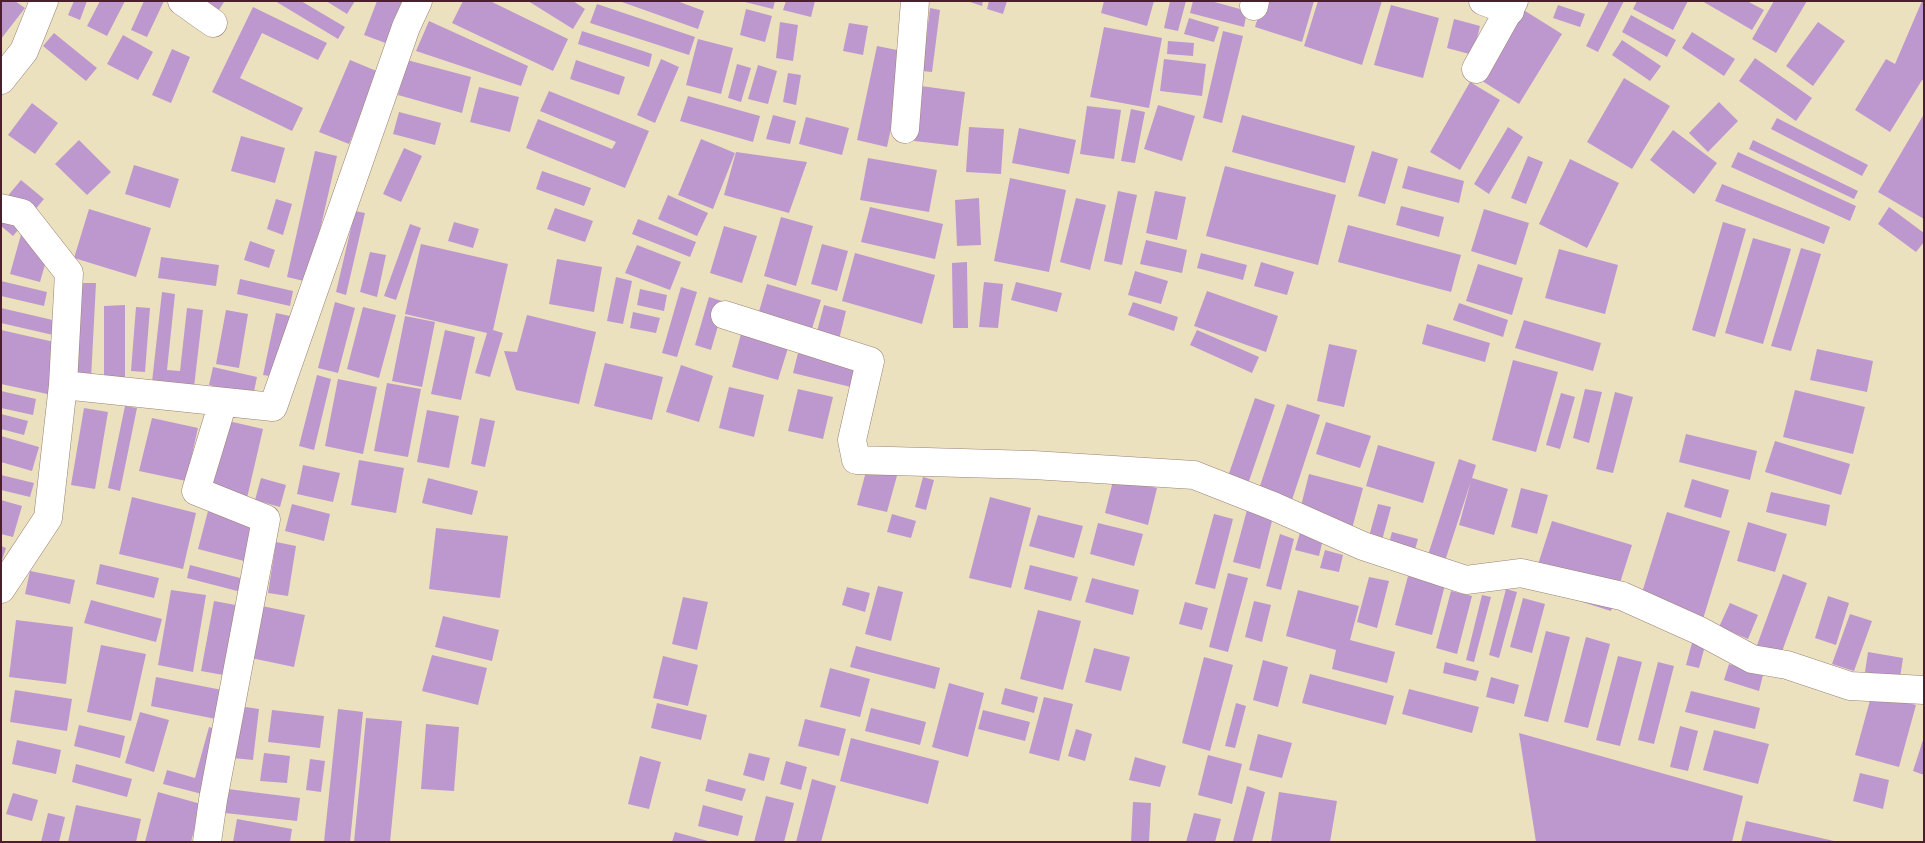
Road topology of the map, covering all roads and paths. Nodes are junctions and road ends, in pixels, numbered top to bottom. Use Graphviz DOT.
graph roads {
  1 [pos="44,1"];
  2 [pos="182,1"];
  3 [pos="418,1"];
  4 [pos="915,1"];
  5 [pos="1483,1"];
  6 [pos="1512,6"];
  7 [pos="213,23"];
  8 [pos="1476,69"];
  9 [pos="1,80"];
  10 [pos="905,129"];
  11 [pos="1,208"];
  12 [pos="725,315"];
  13 [pos="63,385"];
  14 [pos="223,402"];
  15 [pos="1,590"];
  16 [pos="1924,690"];
  17 [pos="207,842"];
  1 -- 9 [label="street"];
  2 -- 7 [label="street"];
  3 -- 14 [label="street"];
  4 -- 10 [label="street"];
  5 -- 6 [label="street"];
  6 -- 8 [label="street"];
  11 -- 13 [label="street"];
  12 -- 16 [label="street"];
  13 -- 14 [label="street"];
  13 -- 15 [label="street"];
  14 -- 17 [label="street"];
}
